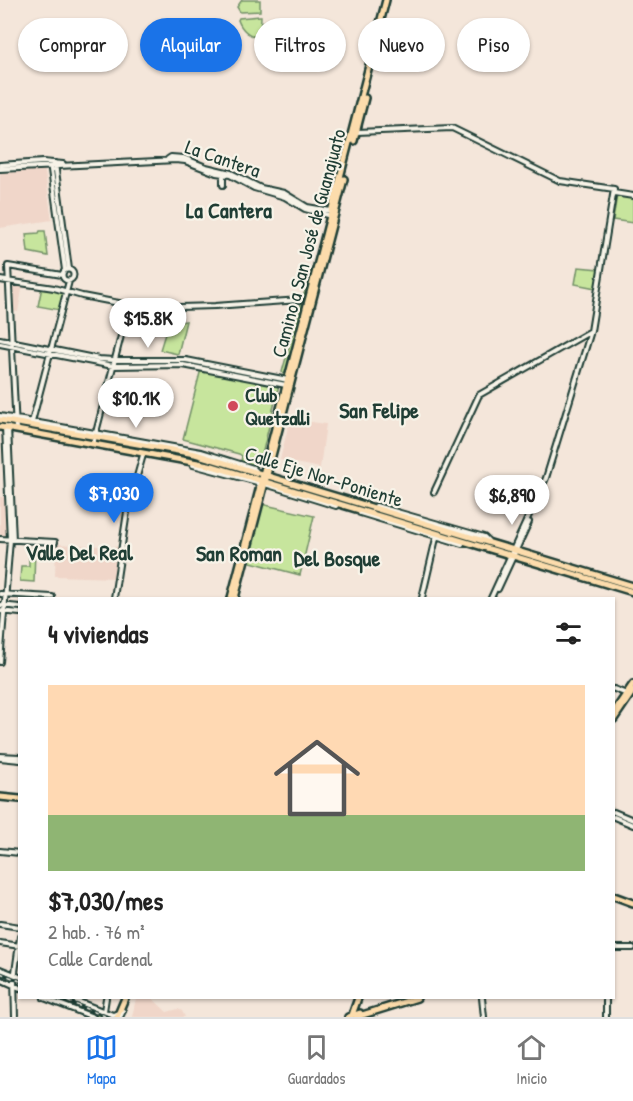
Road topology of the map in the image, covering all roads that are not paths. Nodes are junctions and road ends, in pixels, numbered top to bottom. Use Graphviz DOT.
graph roads {
  1 [pos="388,0"];
  2 [pos="357,132"];
  3 [pos="167,159"];
  4 [pos="53,165"];
  5 [pos="0,167"];
  6 [pos="223,175"];
  7 [pos="223,185"];
  8 [pos="614,192"];
  9 [pos="633,196"];
  10 [pos="321,211"];
  11 [pos="333,215"];
  12 [pos="67,270"];
  13 [pos="62,274"];
  14 [pos="0,280"];
  15 [pos="9,280"];
  16 [pos="69,280"];
  17 [pos="67,292"];
  18 [pos="300,300"];
  19 [pos="129,305"];
  20 [pos="592,331"];
  21 [pos="0,339"];
  22 [pos="12,343"];
  23 [pos="0,344"];
  24 [pos="51,352"];
  25 [pos="114,363"];
  26 [pos="289,383"];
  27 [pos="3,419"];
  28 [pos="15,421"];
  29 [pos="32,422"];
  30 [pos="4,429"];
  31 [pos="16,430"];
  32 [pos="95,434"];
  33 [pos="93,444"];
  34 [pos="141,453"];
  35 [pos="266,473"];
  36 [pos="263,484"];
  37 [pos="434,492"];
  38 [pos="437,535"];
  39 [pos="0,539"];
  40 [pos="11,540"];
  41 [pos="55,542"];
  42 [pos="488,545"];
  43 [pos="513,553"];
  44 [pos="578,572"];
  45 [pos="631,588"];
  46 [pos="2,594"];
  47 [pos="52,597"];
  48 [pos="114,597"];
  49 [pos="233,597"];
  50 [pos="422,597"];
  51 [pos="492,597"];
  52 [pos="2,605"];
  53 [pos="18,607"];
  54 [pos="2,611"];
  55 [pos="18,613"];
  56 [pos="0,662"];
  57 [pos="633,684"];
  58 [pos="615,689"];
  59 [pos="630,693"];
  60 [pos="615,711"];
  61 [pos="615,717"];
  62 [pos="0,757"];
  63 [pos="18,759"];
  64 [pos="0,797"];
  65 [pos="18,799"];
  66 [pos="615,812"];
  67 [pos="615,817"];
  68 [pos="633,820"];
  69 [pos="633,825"];
  70 [pos="0,851"];
  71 [pos="18,853"];
  72 [pos="615,895"];
  73 [pos="633,902"];
  74 [pos="0,924"];
  75 [pos="18,927"];
  76 [pos="0,943"];
  77 [pos="18,946"];
  78 [pos="615,947"];
  79 [pos="633,947"];
  80 [pos="18,961"];
  81 [pos="0,969"];
  82 [pos="17,976"];
  83 [pos="0,979"];
  84 [pos="14,986"];
  85 [pos="18,987"];
  86 [pos="47,999"];
  87 [pos="72,999"];
  88 [pos="106,999"];
  89 [pos="126,999"];
  90 [pos="359,999"];
  91 [pos="404,999"];
  92 [pos="414,999"];
  93 [pos="483,999"];
  94 [pos="606,999"];
  95 [pos="104,1011"];
  96 [pos="120,1015"];
  97 [pos="356,1016"];
  98 [pos="15,1017"];
  99 [pos="93,1017"];
  100 [pos="484,1017"];
  101 [pos="606,1017"];
  1 -- 2 [label="main road, Camino a San José de Guanajuato"];
  1 -- 11 [label="main road, Camino a San José de Guanajuato"];
  2 -- 8 [label="main road"];
  2 -- 11 [label="main road, Camino a San José de Guanajuato"];
  3 -- 4 [label="main road"];
  3 -- 6 [label="main road, La Cantera"];
  3 -- 10 [label="main road, La Cantera"];
  4 -- 5 [label="main road"];
  4 -- 12 [label="main road"];
  6 -- 7 [label="main road"];
  6 -- 10 [label="main road, La Cantera"];
  8 -- 9 [label="main road"];
  8 -- 20 [label="main road"];
  10 -- 11 [label="main road, La Cantera"];
  11 -- 26 [label="main road, Camino a San José de Guanajuato"];
  12 -- 13 [label="main road"];
  12 -- 16 [label="main road"];
  13 -- 15 [label="main road"];
  13 -- 16 [label="main road"];
  14 -- 15 [label="main road"];
  15 -- 17 [label="main road"];
  15 -- 22 [label="main road"];
  16 -- 17 [label="main road"];
  17 -- 19 [label="main road"];
  17 -- 24 [label="main road"];
  18 -- 19 [label="main road"];
  19 -- 25 [label="main road"];
  20 -- 37 [label="main road"];
  20 -- 43 [label="main road"];
  20 -- 43 [label="main road"];
  21 -- 22 [label="main road"];
  22 -- 23 [label="main road"];
  22 -- 24 [label="main road"];
  22 -- 28 [label="main road"];
  24 -- 25 [label="main road"];
  24 -- 29 [label="main road"];
  25 -- 26 [label="main road"];
  25 -- 32 [label="main road"];
  26 -- 35 [label="main road, Camino a San José de Guanajuato"];
  27 -- 28 [label="main road, Calle Eje Nor-Poniente"];
  27 -- 30 [label="main road"];
  28 -- 29 [label="main road"];
  28 -- 31 [label="main road"];
  28 -- 32 [label="main road, Calle Eje Nor-Poniente"];
  29 -- 32 [label="main road"];
  30 -- 31 [label="main road, Calle Eje Nor-Poniente"];
  30 -- 40 [label="main road"];
  31 -- 33 [label="main road, Calle Eje Nor-Poniente"];
  32 -- 33 [label="main road"];
  32 -- 35 [label="main road, Calle Eje Nor-Poniente"];
  33 -- 34 [label="main road, Calle Eje Nor-Poniente"];
  34 -- 36 [label="main road, Calle Eje Nor-Poniente"];
  34 -- 48 [label="main road"];
  35 -- 36 [label="main road, Camino a San José de Guanajuato"];
  35 -- 42 [label="main road, Calle Eje Nor-Poniente"];
  36 -- 38 [label="main road, Calle Eje Nor-Poniente"];
  36 -- 49 [label="main road, Camino a San José de Guanajuato"];
  38 -- 42 [label="main road, Calle Eje Nor-Poniente"];
  38 -- 50 [label="main road"];
  39 -- 40 [label="main road"];
  40 -- 41 [label="main road"];
  40 -- 46 [label="main road"];
  42 -- 43 [label="main road, Calle Eje Nor-Poniente"];
  43 -- 44 [label="main road, Calle Eje Nor-Poniente"];
  43 -- 51 [label="main road"];
  44 -- 45 [label="main road, Calle Eje Nor-Poniente"];
  44 -- 45 [label="main road, Calle Eje Nor-Poniente"];
  46 -- 47 [label="main road"];
  46 -- 52 [label="main road"];
  52 -- 53 [label="main road"];
  52 -- 54 [label="main road"];
  54 -- 55 [label="main road"];
  54 -- 56 [label="main road"];
  57 -- 59 [label="main road"];
  58 -- 59 [label="main road"];
  59 -- 60 [label="main road"];
  59 -- 61 [label="main road"];
  62 -- 63 [label="main road"];
  64 -- 65 [label="main road"];
  66 -- 68 [label="main road"];
  67 -- 69 [label="main road"];
  70 -- 71 [label="main road"];
  72 -- 73 [label="main road"];
  74 -- 75 [label="main road"];
  76 -- 77 [label="main road"];
  78 -- 79 [label="main road"];
  80 -- 82 [label="main road"];
  81 -- 82 [label="main road"];
  82 -- 84 [label="main road"];
  83 -- 84 [label="main road"];
  84 -- 85 [label="main road"];
  84 -- 98 [label="main road"];
  86 -- 99 [label="main road"];
  87 -- 95 [label="main road"];
  88 -- 95 [label="main road"];
  89 -- 96 [label="main road"];
  90 -- 97 [label="main road"];
  91 -- 97 [label="main road"];
  92 -- 97 [label="main road"];
  93 -- 100 [label="main road"];
  94 -- 101 [label="main road"];
  95 -- 96 [label="main road"];
}
